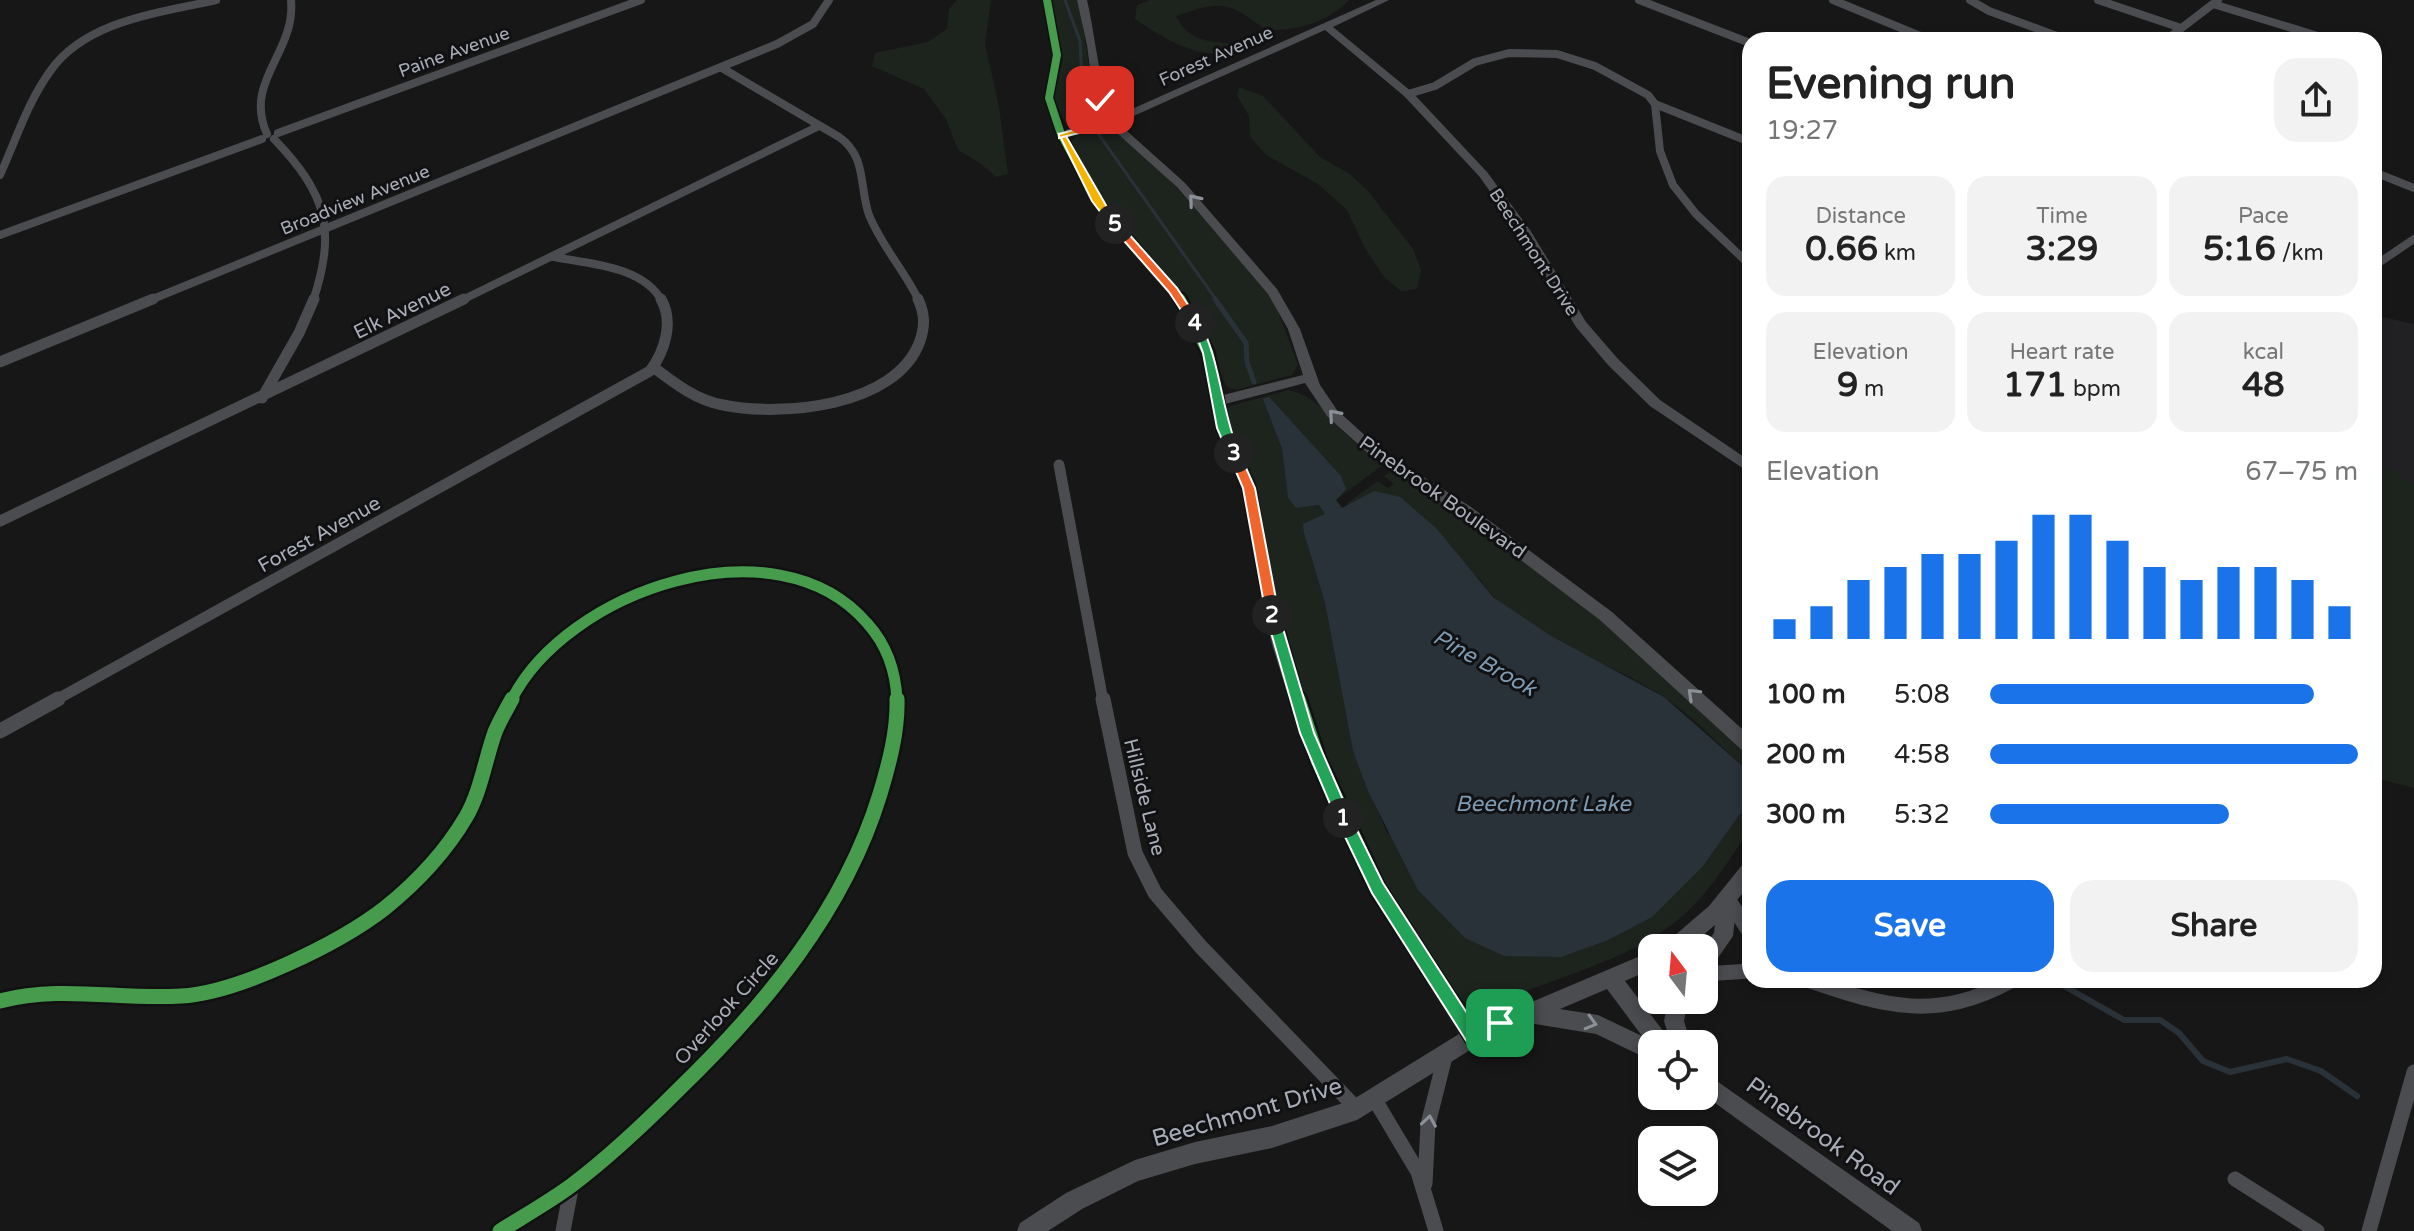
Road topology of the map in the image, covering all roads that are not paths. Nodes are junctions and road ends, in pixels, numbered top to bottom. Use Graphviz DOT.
graph roads {
  1 [pos="216,0"];
  2 [pos="291,0"];
  3 [pos="829,0"];
  4 [pos="1047,0"];
  5 [pos="1082,0"];
  6 [pos="1384,0"];
  7 [pos="1639,0"];
  8 [pos="1833,0"];
  9 [pos="1970,0"];
  10 [pos="2098,0"];
  11 [pos="633,1"];
  12 [pos="2216,2"];
  13 [pos="1326,26"];
  14 [pos="2181,28"];
  15 [pos="1911,32"];
  16 [pos="2046,32"];
  17 [pos="2176,32"];
  18 [pos="2306,32"];
  19 [pos="1742,40"];
  20 [pos="722,68"];
  21 [pos="1408,94"];
  22 [pos="1655,104"];
  23 [pos="1111,122"];
  24 [pos="817,127"];
  25 [pos="1061,134"];
  26 [pos="270,136"];
  27 [pos="1742,139"];
  28 [pos="0,175"];
  29 [pos="2382,175"];
  30 [pos="2414,188"];
  31 [pos="327,228"];
  32 [pos="0,235"];
  33 [pos="2414,239"];
  34 [pos="554,257"];
  35 [pos="1742,257"];
  36 [pos="2382,261"];
  37 [pos="0,362"];
  38 [pos="653,367"];
  39 [pos="1309,378"];
  40 [pos="262,398"];
  41 [pos="1218,401"];
  42 [pos="1742,463"];
  43 [pos="1059,465"];
  44 [pos="0,521"];
  45 [pos="0,731"];
  46 [pos="1742,740"];
  47 [pos="1742,881"];
  48 [pos="1728,899"];
  49 [pos="1742,921"];
  50 [pos="1689,934"];
  51 [pos="1718,943"];
  52 [pos="1638,966"];
  53 [pos="1742,972"];
  54 [pos="1718,973"];
  55 [pos="1611,979"];
  56 [pos="1830,988"];
  57 [pos="1997,988"];
  58 [pos="0,1001"];
  59 [pos="1525,1013"];
  60 [pos="1650,1030"];
  61 [pos="1473,1037"];
  62 [pos="1638,1044"];
  63 [pos="1446,1053"];
  64 [pos="2414,1072"];
  65 [pos="1718,1092"];
  66 [pos="1366,1105"];
  67 [pos="2235,1179"];
  68 [pos="572,1184"];
  69 [pos="1425,1191"];
  70 [pos="500,1231"];
  71 [pos="563,1231"];
  72 [pos="1028,1231"];
  73 [pos="1436,1231"];
  74 [pos="1911,1231"];
  75 [pos="2317,1231"];
  76 [pos="2369,1231"];
  1 -- 28 [label="street"];
  2 -- 26 [label="street"];
  3 -- 20 [label="street, Broadview Avenue"];
  4 -- 25 [label="street"];
  5 -- 23 [label="street, Pinebrook Boulevard"];
  6 -- 13 [label="street, Forest Avenue"];
  7 -- 19 [label="street"];
  8 -- 15 [label="street"];
  9 -- 16 [label="street"];
  10 -- 14 [label="street"];
  11 -- 26 [label="street, Paine Avenue"];
  12 -- 14 [label="street"];
  12 -- 18 [label="street"];
  13 -- 21 [label="street, Beechmont Drive"];
  13 -- 23 [label="street, Forest Avenue"];
  14 -- 17 [label="street"];
  20 -- 24 [label="street"];
  20 -- 31 [label="street, Broadview Avenue"];
  21 -- 22 [label="street"];
  21 -- 42 [label="street, Beechmont Drive"];
  22 -- 27 [label="street"];
  22 -- 35 [label="street"];
  23 -- 25 [label="street, Forest Avenue"];
  39 -- 23 [label="street, Pinebrook Boulevard, one-way"];
  24 -- 34 [label="street, Elk Avenue"];
  24 -- 38 [label="street"];
  25 -- 41 [label="street"];
  26 -- 31 [label="street"];
  26 -- 32 [label="street, Paine Avenue"];
  29 -- 30 [label="street"];
  31 -- 37 [label="street, Broadview Avenue"];
  31 -- 40 [label="street"];
  33 -- 36 [label="street"];
  34 -- 38 [label="street"];
  34 -- 40 [label="street, Elk Avenue"];
  38 -- 45 [label="street, Forest Avenue"];
  39 -- 41 [label="street"];
  46 -- 39 [label="street, Pinebrook Boulevard, one-way"];
  40 -- 44 [label="street, Elk Avenue"];
  41 -- 61 [label="street"];
  43 -- 66 [label="street, Hillside Lane"];
  47 -- 48 [label="street"];
  48 -- 49 [label="street"];
  48 -- 50 [label="street"];
  48 -- 51 [label="street"];
  52 -- 55 [label="street, Beechmont Drive"];
  53 -- 54 [label="street"];
  55 -- 59 [label="street, Beechmont Drive"];
  55 -- 60 [label="street"];
  56 -- 57 [label="street"];
  58 -- 68 [label="street, Overlook Circle"];
  59 -- 61 [label="street, Beechmont Drive"];
  59 -- 62 [label="street, one-way"];
  61 -- 63 [label="street, Beechmont Drive"];
  63 -- 66 [label="street, Beechmont Drive"];
  69 -- 63 [label="street, one-way"];
  64 -- 76 [label="street"];
  65 -- 74 [label="street, Pinebrook Road"];
  66 -- 69 [label="street, Hillside Lane"];
  66 -- 72 [label="street, Beechmont Drive"];
  67 -- 75 [label="street"];
  68 -- 70 [label="street, Overlook Circle"];
  68 -- 71 [label="street"];
  69 -- 73 [label="street"];
}
